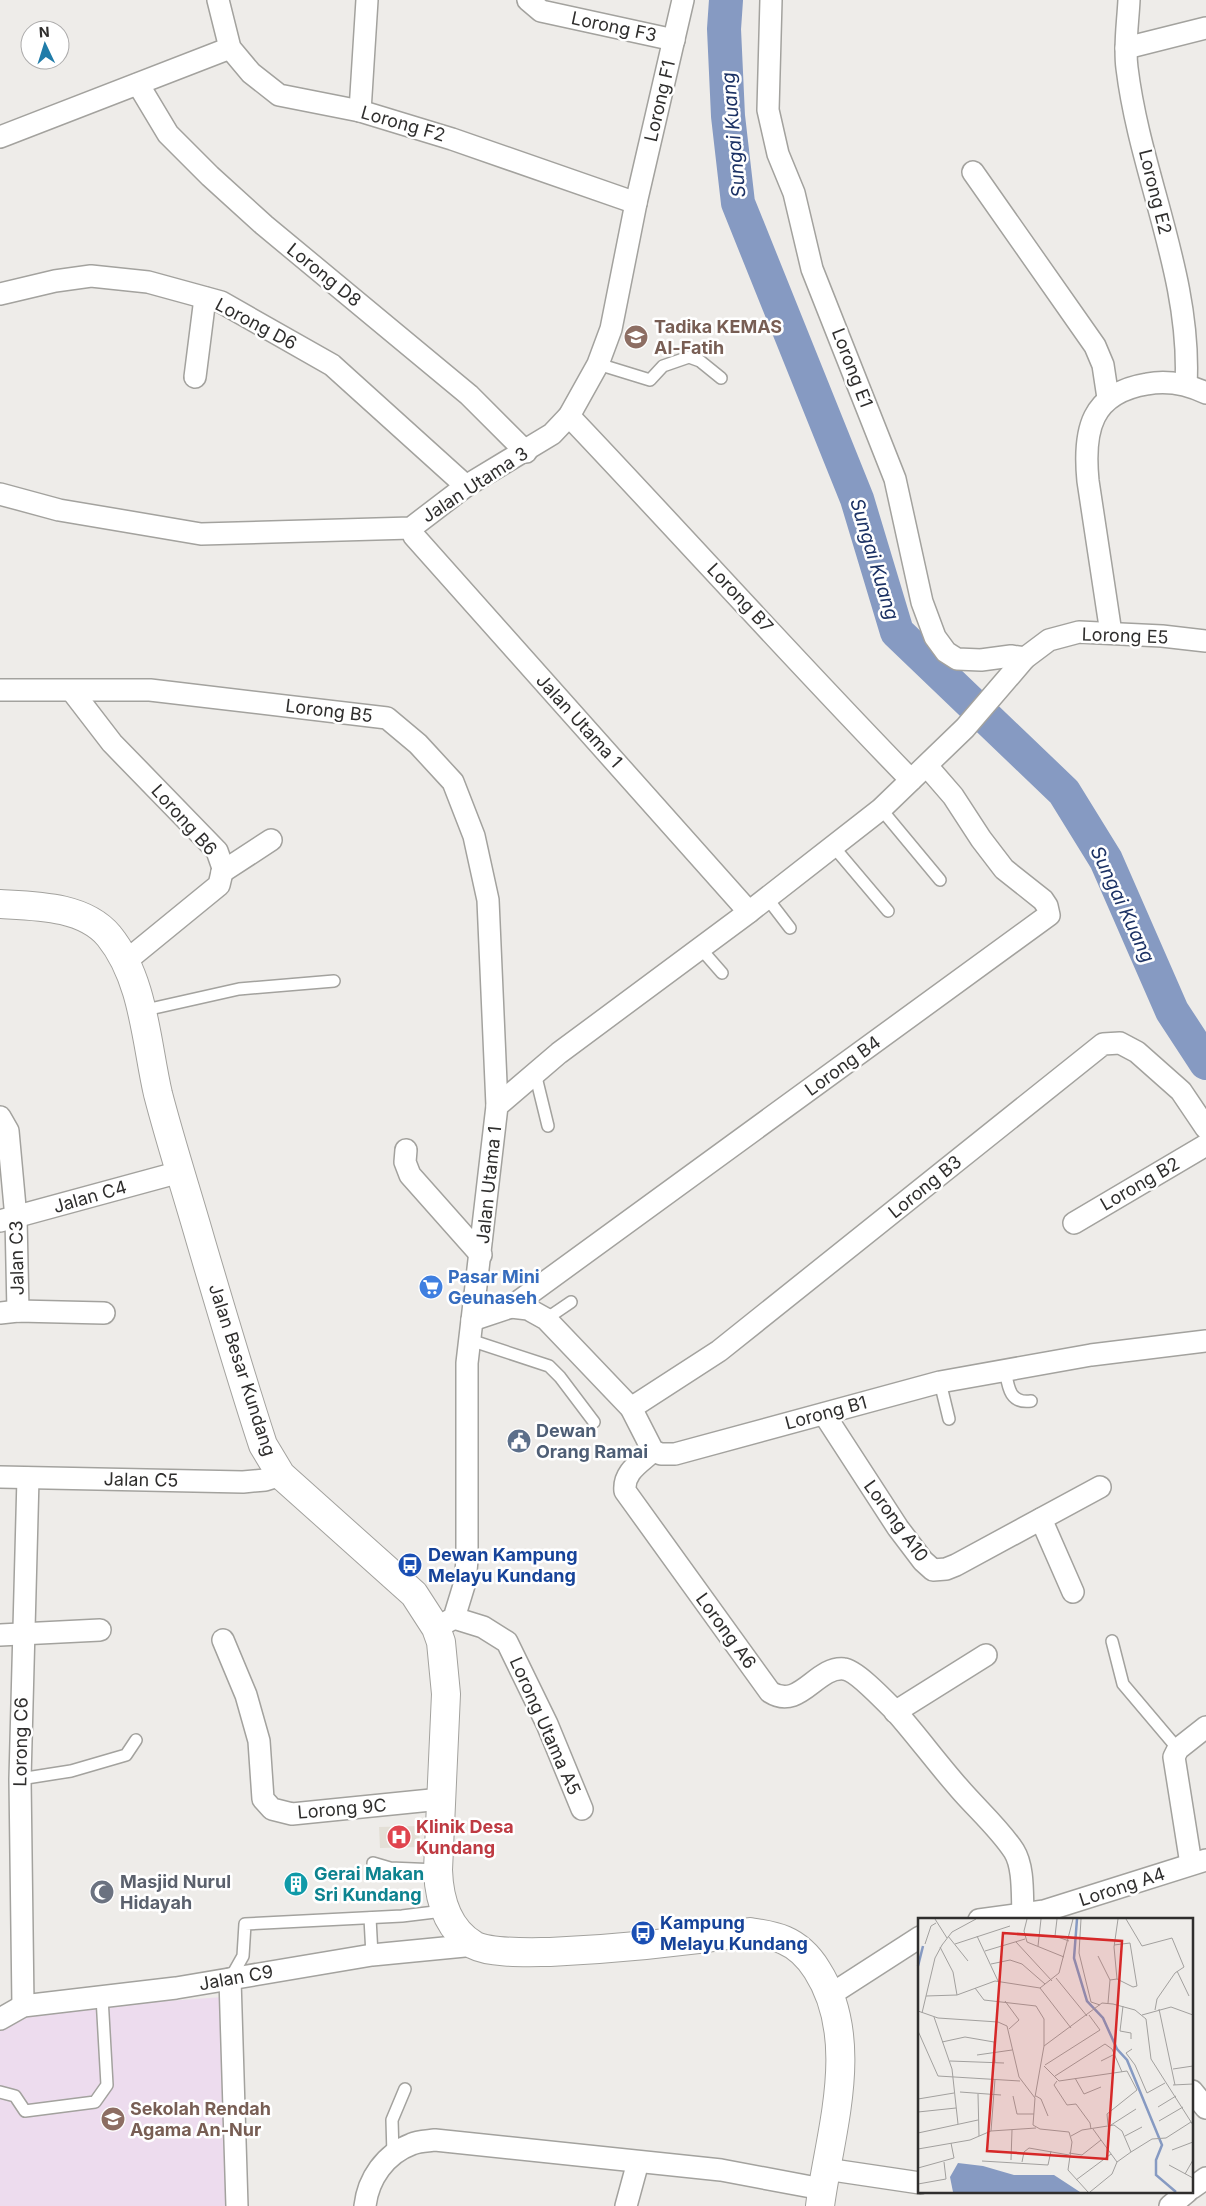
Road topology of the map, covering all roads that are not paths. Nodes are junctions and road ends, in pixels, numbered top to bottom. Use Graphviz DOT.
graph roads {
  1 [pos="218,0"];
  2 [pos="368,0"];
  3 [pos="528,0"];
  4 [pos="683,0"];
  5 [pos="771,0"];
  6 [pos="1129,0"];
  7 [pos="1206,28"];
  8 [pos="674,40"];
  9 [pos="230,48"];
  10 [pos="1126,48"];
  11 [pos="138,84"];
  12 [pos="360,111"];
  13 [pos="0,137"];
  14 [pos="973,172"];
  15 [pos="636,203"];
  16 [pos="0,294"];
  17 [pos="205,298"];
  18 [pos="598,364"];
  19 [pos="195,377"];
  20 [pos="721,378"];
  21 [pos="1186,385"];
  22 [pos="1206,393"];
  23 [pos="1108,398"];
  24 [pos="570,416"];
  25 [pos="526,452"];
  26 [pos="466,486"];
  27 [pos="0,494"];
  28 [pos="411,528"];
  29 [pos="1111,633"];
  30 [pos="1206,641"];
  31 [pos="1025,658"];
  32 [pos="0,690"];
  33 [pos="72,691"];
  34 [pos="965,728"];
  35 [pos="927,766"];
  36 [pos="911,780"];
  37 [pos="881,809"];
  38 [pos="271,840"];
  39 [pos="833,846"];
  40 [pos="222,872"];
  41 [pos="940,880"];
  42 [pos="767,898"];
  43 [pos="0,904"];
  44 [pos="888,910"];
  45 [pos="749,912"];
  46 [pos="790,928"];
  47 [pos="700,948"];
  48 [pos="126,961"];
  49 [pos="722,974"];
  50 [pos="334,981"];
  51 [pos="141,1011"];
  52 [pos="535,1073"];
  53 [pos="497,1106"];
  54 [pos="0,1117"];
  55 [pos="548,1126"];
  56 [pos="1206,1128"];
  57 [pos="1206,1145"];
  58 [pos="406,1150"];
  59 [pos="180,1172"];
  60 [pos="8,1220"];
  61 [pos="1074,1223"];
  62 [pos="481,1255"];
  63 [pos="571,1302"];
  64 [pos="511,1307"];
  65 [pos="9,1312"];
  66 [pos="104,1313"];
  67 [pos="546,1319"];
  68 [pos="471,1330"];
  69 [pos="1206,1342"];
  70 [pos="1005,1370"];
  71 [pos="940,1382"];
  72 [pos="1031,1401"];
  73 [pos="631,1408"];
  74 [pos="824,1414"];
  75 [pos="949,1418"];
  76 [pos="594,1422"];
  77 [pos="653,1451"];
  78 [pos="281,1475"];
  79 [pos="0,1477"];
  80 [pos="28,1478"];
  81 [pos="1100,1487"];
  82 [pos="1041,1519"];
  83 [pos="1073,1592"];
  84 [pos="445,1623"];
  85 [pos="100,1630"];
  86 [pos="22,1634"];
  87 [pos="0,1635"];
  88 [pos="223,1640"];
  89 [pos="1112,1641"];
  90 [pos="986,1655"];
  91 [pos="895,1712"];
  92 [pos="1206,1727"];
  93 [pos="136,1740"];
  94 [pos="1178,1749"];
  95 [pos="20,1779"];
  96 [pos="441,1799"];
  97 [pos="582,1809"];
  98 [pos="1199,1862"];
  99 [pos="373,1863"];
  100 [pos="438,1870"];
  101 [pos="443,1910"];
  102 [pos="1023,1914"];
  103 [pos="1048,1916"];
  104 [pos="370,1918"];
  105 [pos="994,1918"];
  106 [pos="918,1938"];
  107 [pos="475,1946"];
  108 [pos="372,1955"];
  109 [pos="230,1979"];
  110 [pos="830,1995"];
  111 [pos="102,1997"];
  112 [pos="23,2006"];
  113 [pos="0,2019"];
  114 [pos="405,2088"];
  115 [pos="0,2092"];
  116 [pos="1194,2093"];
  117 [pos="1206,2108"];
  118 [pos="393,2154"];
  119 [pos="638,2162"];
  120 [pos="1206,2178"];
  121 [pos="918,2183"];
  122 [pos="1194,2187"];
  123 [pos="823,2188"];
  124 [pos="1185,2194"];
  125 [pos="237,2206"];
  126 [pos="365,2206"];
  127 [pos="626,2206"];
  128 [pos="1170,2206"];
  1 -- 9 [label="street, Lorong F2"];
  2 -- 12 [label="street"];
  3 -- 8 [label="street, Lorong F3"];
  4 -- 8 [label="street, Lorong F1"];
  5 -- 31 [label="street, Lorong E1"];
  6 -- 10 [label="street, Lorong E2"];
  7 -- 10 [label="street"];
  8 -- 15 [label="street, Lorong F1"];
  9 -- 11 [label="street"];
  9 -- 12 [label="street, Lorong F2"];
  10 -- 21 [label="street, Lorong E2"];
  11 -- 13 [label="street"];
  11 -- 25 [label="street, Lorong D8"];
  12 -- 15 [label="street, Lorong F2"];
  14 -- 23 [label="street"];
  15 -- 18 [label="street, Jalan Utama 3"];
  16 -- 17 [label="street, Lorong D6"];
  17 -- 19 [label="street"];
  17 -- 26 [label="street, Lorong D6"];
  18 -- 20 [label="lane"];
  18 -- 24 [label="street, Jalan Utama 3"];
  21 -- 22 [label="street"];
  21 -- 23 [label="street"];
  23 -- 29 [label="street"];
  24 -- 25 [label="street, Jalan Utama 3"];
  24 -- 36 [label="street, Lorong B7"];
  25 -- 26 [label="street, Jalan Utama 3"];
  26 -- 28 [label="street, Jalan Utama 3"];
  27 -- 28 [label="street, Jalan Utama 3"];
  28 -- 45 [label="street, Jalan Utama 1"];
  29 -- 30 [label="street, Lorong E5"];
  29 -- 31 [label="street, Lorong E5"];
  31 -- 34 [label="street, Lorong E5"];
  32 -- 33 [label="street, Lorong B5"];
  33 -- 40 [label="street, Lorong B6"];
  33 -- 53 [label="street, Lorong B5"];
  34 -- 35 [label="street, Jalan Utama 1"];
  35 -- 36 [label="street, Jalan Utama 1"];
  35 -- 64 [label="street, Lorong B4"];
  36 -- 37 [label="street, Jalan Utama 1"];
  37 -- 39 [label="street, Jalan Utama 1"];
  37 -- 41 [label="lane"];
  38 -- 40 [label="street"];
  39 -- 42 [label="street, Jalan Utama 1"];
  39 -- 44 [label="lane"];
  40 -- 48 [label="street, Lorong B6"];
  42 -- 45 [label="street, Jalan Utama 1"];
  42 -- 46 [label="lane"];
  43 -- 48 [label="main road, Jalan Besar Kundang"];
  45 -- 47 [label="street, Jalan Utama 1"];
  47 -- 49 [label="lane"];
  47 -- 52 [label="street, Jalan Utama 1"];
  48 -- 51 [label="main road, Jalan Besar Kundang"];
  50 -- 51 [label="lane"];
  51 -- 59 [label="main road, Jalan Besar Kundang"];
  52 -- 53 [label="street, Jalan Utama 1"];
  52 -- 55 [label="lane"];
  53 -- 62 [label="street, Jalan Utama 1"];
  54 -- 60 [label="street, Jalan C3"];
  56 -- 73 [label="street, Lorong B3"];
  57 -- 61 [label="street, Lorong B2"];
  58 -- 62 [label="street"];
  59 -- 60 [label="street, Jalan C4"];
  59 -- 78 [label="main road, Jalan Besar Kundang"];
  60 -- 65 [label="street, Jalan C3"];
  62 -- 68 [label="street, Jalan Utama 1"];
  63 -- 67 [label="lane"];
  64 -- 67 [label="street"];
  64 -- 68 [label="street, Lorong B4"];
  65 -- 66 [label="street"];
  67 -- 73 [label="street"];
  68 -- 76 [label="lane"];
  68 -- 84 [label="street, Jalan Utama 1"];
  69 -- 70 [label="street, Lorong B1"];
  70 -- 71 [label="street, Lorong B1"];
  70 -- 72 [label="lane"];
  71 -- 74 [label="street, Lorong B1"];
  71 -- 75 [label="lane"];
  73 -- 77 [label="street"];
  74 -- 77 [label="street, Lorong B1"];
  74 -- 82 [label="street, Lorong A10"];
  77 -- 91 [label="street, Lorong A6"];
  78 -- 80 [label="street, Jalan C5"];
  78 -- 84 [label="main road, Jalan Besar Kundang"];
  79 -- 80 [label="street, Jalan C5"];
  80 -- 86 [label="street, Lorong C6"];
  81 -- 82 [label="street, Lorong A10"];
  82 -- 83 [label="street"];
  84 -- 96 [label="main road, Jalan Besar Kundang"];
  84 -- 97 [label="street, Lorong Utama A5"];
  85 -- 86 [label="street"];
  86 -- 87 [label="street"];
  86 -- 95 [label="street, Lorong C6"];
  88 -- 96 [label="street, Lorong 9C"];
  89 -- 94 [label="lane"];
  90 -- 91 [label="street"];
  91 -- 102 [label="street, Lorong A6"];
  92 -- 94 [label="street"];
  93 -- 95 [label="lane"];
  94 -- 98 [label="street"];
  95 -- 112 [label="street, Lorong C6"];
  96 -- 100 [label="main road, Jalan Besar Kundang"];
  98 -- 103 [label="street, Lorong A4"];
  99 -- 100 [label="lane"];
  100 -- 101 [label="main road, Jalan Besar Kundang"];
  101 -- 104 [label="lane"];
  101 -- 107 [label="main road, Jalan Besar Kundang"];
  102 -- 103 [label="street, Lorong A4"];
  102 -- 105 [label="street, Lorong A4"];
  104 -- 108 [label="lane"];
  104 -- 109 [label="lane"];
  106 -- 110 [label="street"];
  107 -- 108 [label="street, Jalan C9"];
  107 -- 110 [label="main road"];
  108 -- 109 [label="street, Jalan C9"];
  109 -- 111 [label="street, Jalan C9"];
  109 -- 125 [label="street"];
  110 -- 123 [label="main road"];
  111 -- 112 [label="street, Jalan C9"];
  111 -- 115 [label="lane"];
  112 -- 113 [label="street, Jalan C9"];
  114 -- 118 [label="lane"];
  116 -- 117 [label="street"];
  118 -- 119 [label="street"];
  118 -- 126 [label="street"];
  119 -- 123 [label="street"];
  119 -- 127 [label="street"];
  120 -- 122 [label="street"];
  121 -- 123 [label="street"];
  124 -- 128 [label="street"];
}
